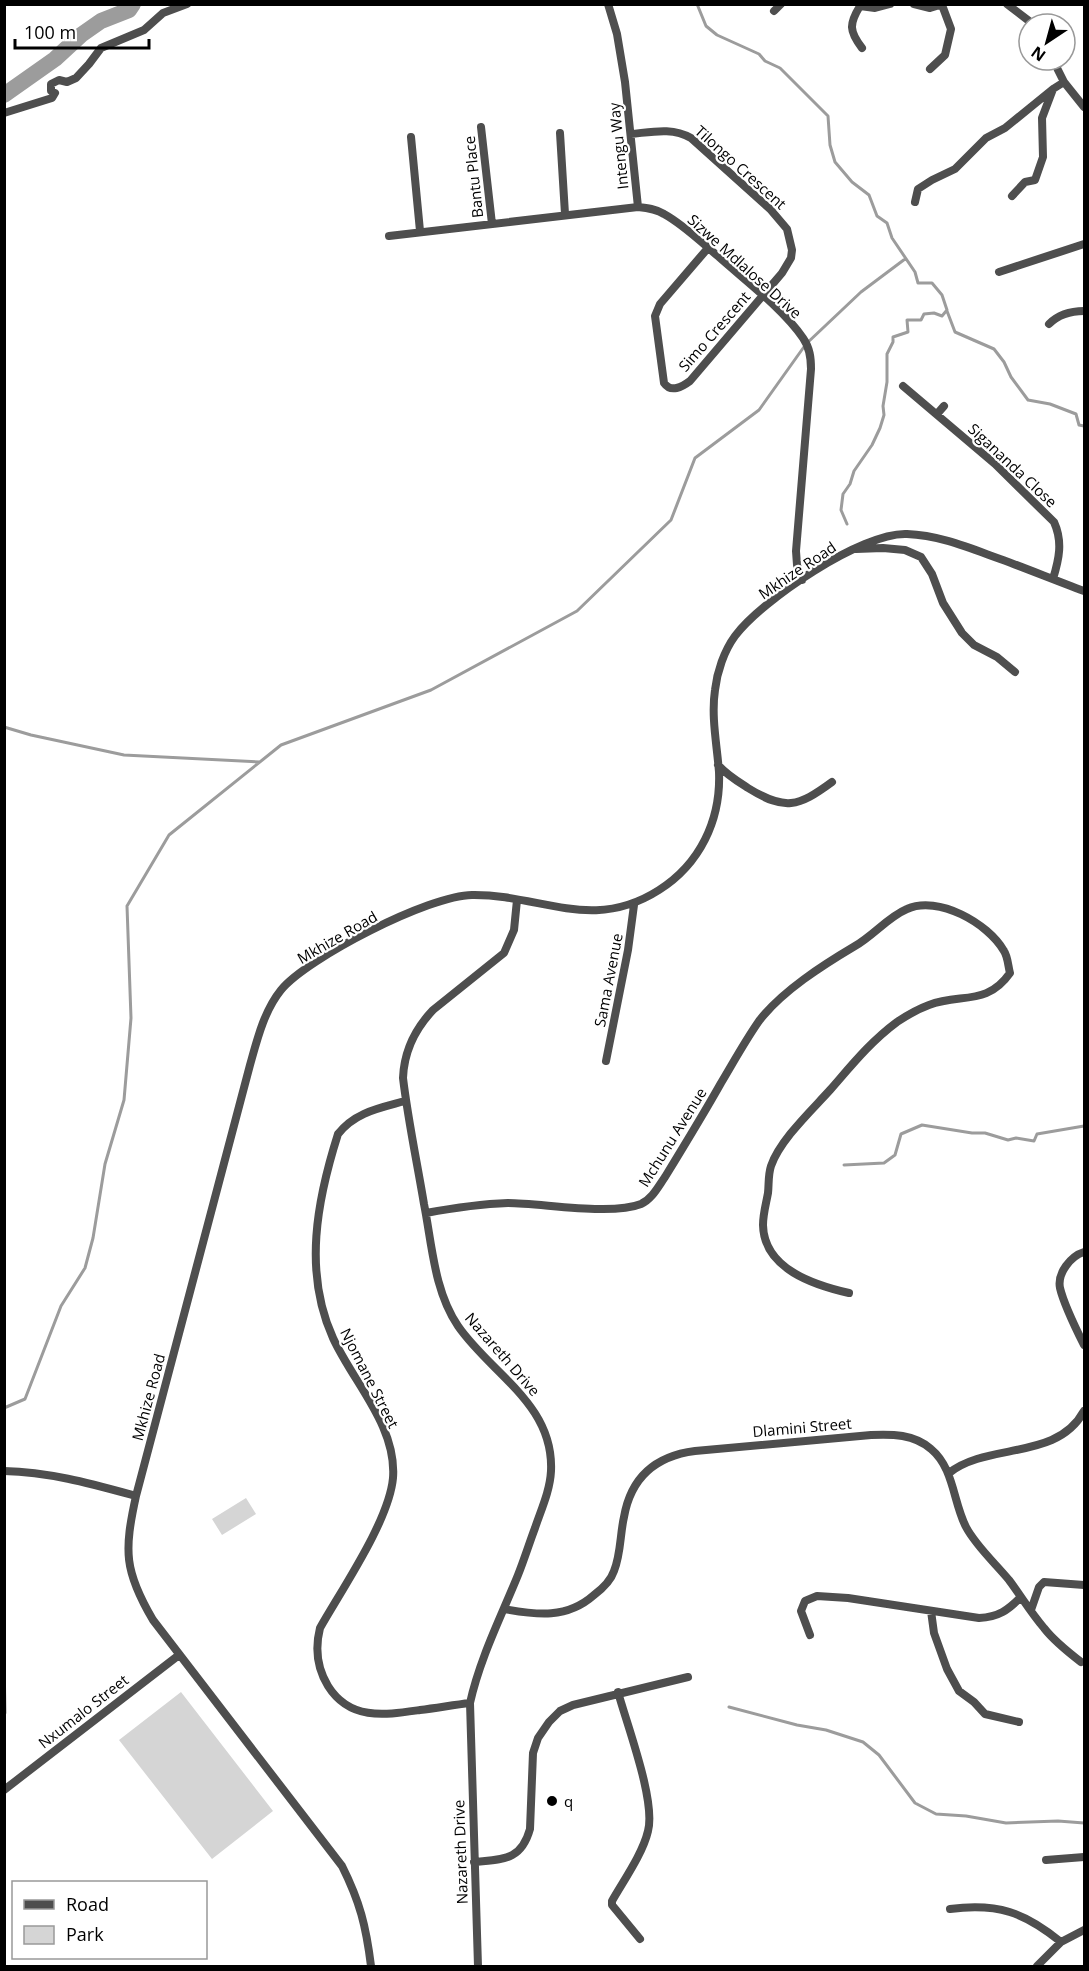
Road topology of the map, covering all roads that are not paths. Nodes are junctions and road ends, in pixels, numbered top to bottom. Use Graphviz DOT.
graph roads {
  1 [pos="187,4"];
  2 [pos="608,4"];
  3 [pos="782,4"];
  4 [pos="890,4"];
  5 [pos="914,4"];
  6 [pos="943,5"];
  7 [pos="774,11"];
  8 [pos="862,48"];
  9 [pos="930,69"];
  10 [pos="1059,72"];
  11 [pos="1064,82"];
  12 [pos="1053,89"];
  13 [pos="1084,107"];
  14 [pos="4,113"];
  15 [pos="482,127"];
  16 [pos="560,134"];
  17 [pos="631,134"];
  18 [pos="411,137"];
  19 [pos="1012,196"];
  20 [pos="915,202"];
  21 [pos="638,207"];
  22 [pos="565,214"];
  23 [pos="492,224"];
  24 [pos="420,231"];
  25 [pos="389,236"];
  26 [pos="1084,244"];
  27 [pos="708,248"];
  28 [pos="999,272"];
  29 [pos="763,296"];
  30 [pos="1084,311"];
  31 [pos="1049,324"];
  32 [pos="903,386"];
  33 [pos="944,406"];
  34 [pos="937,414"];
  35 [pos="853,549"];
  36 [pos="1053,579"];
  37 [pos="802,580"];
  38 [pos="1084,591"];
  39 [pos="1015,672"];
  40 [pos="718,765"];
  41 [pos="832,782"];
  42 [pos="517,900"];
  43 [pos="634,904"];
  44 [pos="606,1061"];
  45 [pos="405,1101"];
  46 [pos="426,1213"];
  47 [pos="1084,1252"];
  48 [pos="849,1293"];
  49 [pos="1084,1345"];
  50 [pos="1084,1411"];
  51 [pos="4,1471"];
  52 [pos="949,1473"];
  53 [pos="136,1496"];
  54 [pos="1084,1586"];
  55 [pos="1021,1597"];
  56 [pos="504,1609"];
  57 [pos="1031,1610"];
  58 [pos="931,1611"];
  59 [pos="810,1635"];
  60 [pos="179,1655"];
  61 [pos="1081,1662"];
  62 [pos="688,1677"];
  63 [pos="618,1692"];
  64 [pos="470,1703"];
  65 [pos="1019,1722"];
  66 [pos="4,1790"];
  67 [pos="1084,1857"];
  68 [pos="1046,1860"];
  69 [pos="474,1862"];
  70 [pos="950,1909"];
  71 [pos="1084,1930"];
  72 [pos="640,1939"];
  73 [pos="1061,1942"];
  74 [pos="371,1966"];
  75 [pos="478,1966"];
  76 [pos="1036,1966"];
  1 -- 14 [label="street"];
  2 -- 17 [label="street, Intengu Way"];
  3 -- 7 [label="street"];
  4 -- 8 [label="street"];
  5 -- 6 [label="street"];
  6 -- 9 [label="street"];
  10 -- 11 [label="street"];
  11 -- 12 [label="street"];
  11 -- 13 [label="street"];
  12 -- 19 [label="street"];
  12 -- 20 [label="street"];
  15 -- 23 [label="street, Bantu Place"];
  16 -- 22 [label="street"];
  17 -- 21 [label="street, Intengu Way"];
  17 -- 29 [label="street, Tilongo Crescent"];
  18 -- 24 [label="street"];
  21 -- 22 [label="street, Sizwe Mdlalose Drive"];
  21 -- 27 [label="street, Sizwe Mdlalose Drive"];
  22 -- 23 [label="street, Sizwe Mdlalose Drive"];
  23 -- 24 [label="street, Sizwe Mdlalose Drive"];
  24 -- 25 [label="street, Sizwe Mdlalose Drive"];
  26 -- 28 [label="street"];
  27 -- 29 [label="street, Sizwe Mdlalose Drive"];
  27 -- 29 [label="street, Simo Crescent"];
  29 -- 37 [label="street, Sizwe Mdlalose Drive"];
  30 -- 31 [label="street"];
  32 -- 34 [label="street, Sigananda Close"];
  33 -- 34 [label="street"];
  34 -- 36 [label="street, Sigananda Close"];
  35 -- 36 [label="street, Mkhize Road"];
  35 -- 37 [label="street, Mkhize Road"];
  35 -- 39 [label="street"];
  36 -- 38 [label="street, Mkhize Road"];
  37 -- 40 [label="street, Mkhize Road"];
  40 -- 41 [label="street"];
  40 -- 43 [label="street, Mkhize Road"];
  42 -- 43 [label="street, Mkhize Road"];
  42 -- 45 [label="street, Nazareth Drive"];
  42 -- 53 [label="street, Mkhize Road"];
  43 -- 44 [label="street, Sama Avenue"];
  45 -- 46 [label="street, Nazareth Drive"];
  45 -- 64 [label="street, Njomane Street"];
  46 -- 48 [label="street, Mchunu Avenue"];
  46 -- 56 [label="street, Nazareth Drive"];
  47 -- 49 [label="street"];
  50 -- 52 [label="street"];
  51 -- 53 [label="street"];
  52 -- 55 [label="street, Dlamini Street"];
  52 -- 56 [label="street, Dlamini Street"];
  53 -- 60 [label="street, Mkhize Road"];
  54 -- 57 [label="street"];
  55 -- 57 [label="street, Dlamini Street"];
  55 -- 58 [label="street"];
  56 -- 64 [label="street, Nazareth Drive"];
  57 -- 61 [label="street, Dlamini Street"];
  58 -- 59 [label="street"];
  58 -- 65 [label="street"];
  60 -- 66 [label="street, Nxumalo Street"];
  60 -- 74 [label="street, Mkhize Road"];
  62 -- 63 [label="street"];
  63 -- 69 [label="street"];
  63 -- 72 [label="street"];
  64 -- 69 [label="street, Nazareth Drive"];
  67 -- 68 [label="street"];
  69 -- 75 [label="street, Nazareth Drive"];
  70 -- 73 [label="street"];
  71 -- 73 [label="street"];
  73 -- 76 [label="street"];
}
